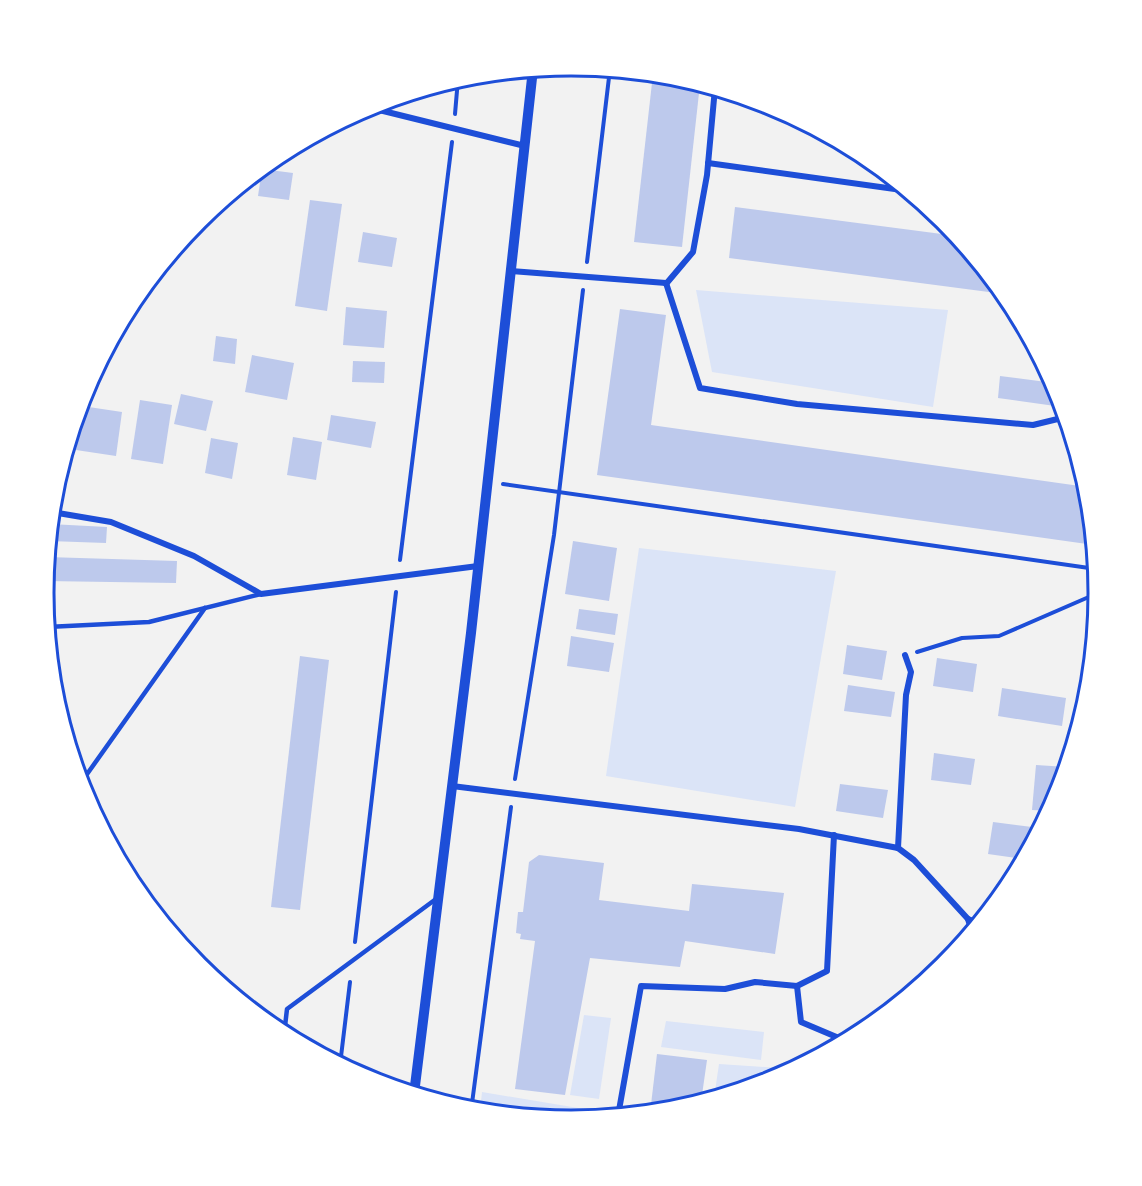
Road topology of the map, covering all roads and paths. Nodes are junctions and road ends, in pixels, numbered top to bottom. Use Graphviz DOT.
graph roads {
  1 [pos="532,77"];
  2 [pos="609,77"];
  3 [pos="714,97"];
  4 [pos="383,111"];
  5 [pos="525,146"];
  6 [pos="708,163"];
  7 [pos="893,189"];
  8 [pos="511,271"];
  9 [pos="585,276"];
  10 [pos="666,284"];
  11 [pos="1058,419"];
  12 [pos="488,482"];
  13 [pos="559,492"];
  14 [pos="60,514"];
  15 [pos="478,566"];
  16 [pos="1087,568"];
  17 [pos="261,594"];
  18 [pos="1088,597"];
  19 [pos="206,608"];
  20 [pos="55,627"];
  21 [pos="905,655"];
  22 [pos="87,774"];
  23 [pos="452,786"];
  24 [pos="513,794"];
  25 [pos="834,836"];
  26 [pos="898,848"];
  27 [pos="438,897"];
  28 [pos="968,919"];
  29 [pos="971,920"];
  30 [pos="969,923"];
  31 [pos="797,986"];
  32 [pos="285,1024"];
  33 [pos="836,1037"];
  34 [pos="415,1086"];
  35 [pos="472,1100"];
  36 [pos="619,1108"];
  1 -- 5 [label="street"];
  2 -- 9 [label="path"];
  3 -- 6 [label="street"];
  4 -- 5 [label="street"];
  5 -- 8 [label="street"];
  6 -- 7 [label="street"];
  6 -- 10 [label="street"];
  8 -- 9 [label="street"];
  8 -- 12 [label="street"];
  9 -- 10 [label="street"];
  9 -- 13 [label="path"];
  10 -- 11 [label="street"];
  12 -- 13 [label="path"];
  12 -- 15 [label="street"];
  13 -- 16 [label="path"];
  13 -- 24 [label="path"];
  14 -- 17 [label="street"];
  15 -- 17 [label="street"];
  15 -- 23 [label="street"];
  17 -- 19 [label="lane"];
  18 -- 21 [label="path"];
  19 -- 20 [label="lane"];
  19 -- 22 [label="lane"];
  21 -- 26 [label="street"];
  23 -- 24 [label="street"];
  23 -- 27 [label="street"];
  24 -- 25 [label="street"];
  24 -- 35 [label="path"];
  25 -- 26 [label="street"];
  25 -- 31 [label="street"];
  26 -- 28 [label="street"];
  27 -- 32 [label="lane"];
  27 -- 34 [label="street"];
  28 -- 29 [label="street"];
  28 -- 30 [label="street"];
  31 -- 33 [label="street"];
  31 -- 36 [label="street"];
}
